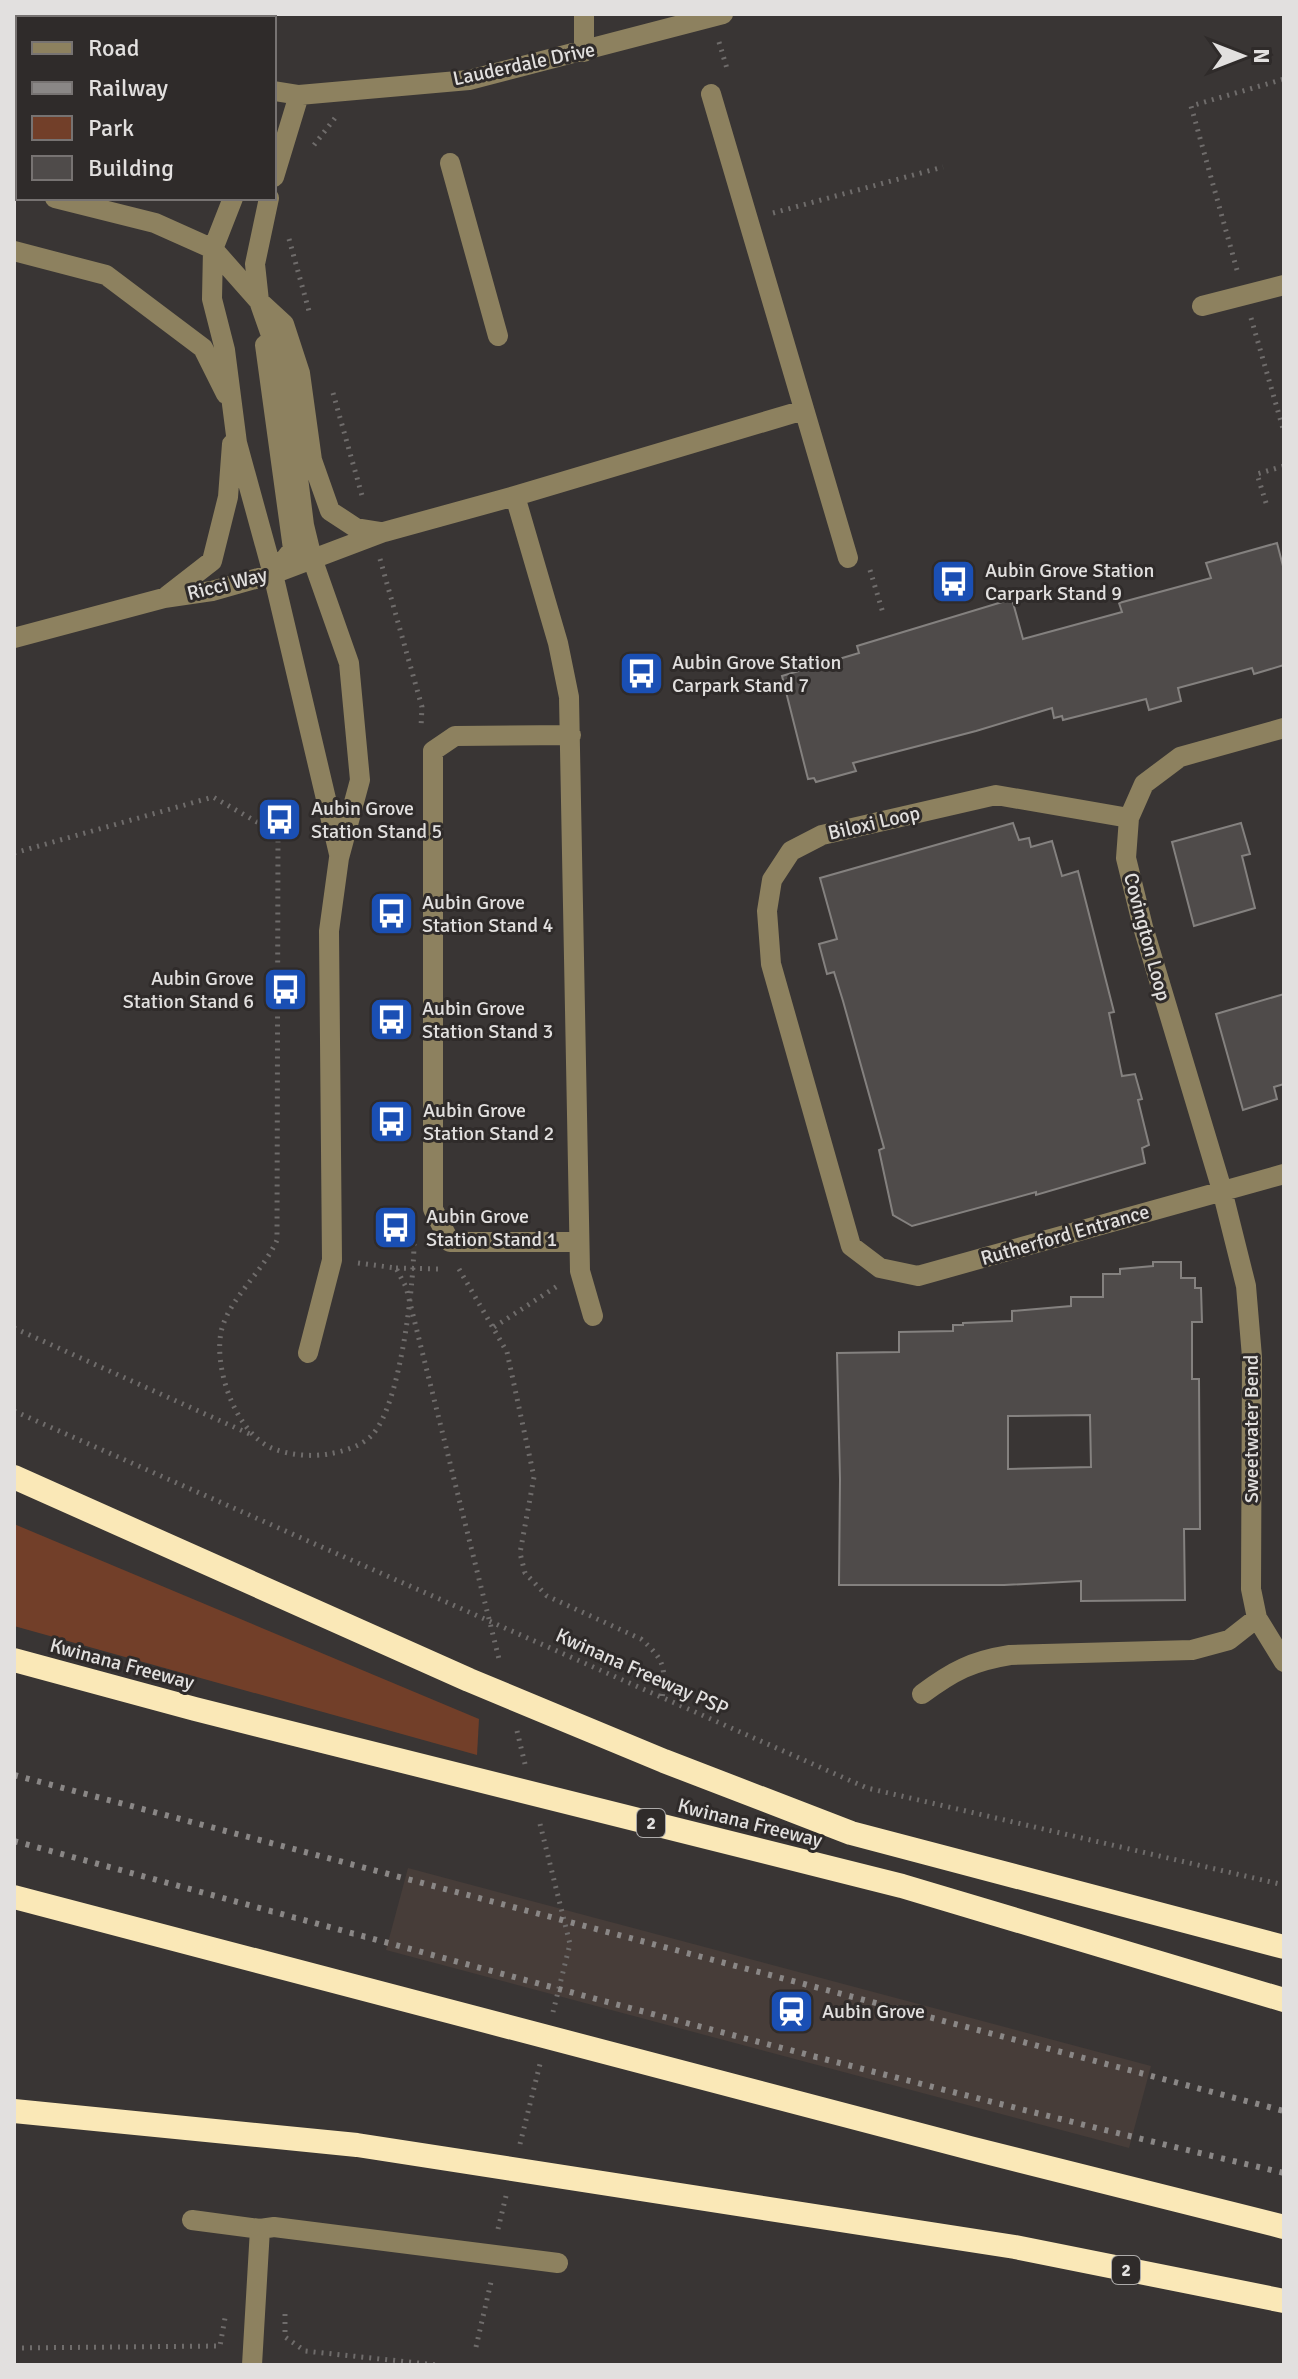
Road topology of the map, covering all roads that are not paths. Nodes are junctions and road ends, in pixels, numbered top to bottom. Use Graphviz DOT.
graph roads {
  1 [pos="584,14"];
  2 [pos="723,14"];
  3 [pos="584,52"];
  4 [pos="276,91"];
  5 [pos="711,94"];
  6 [pos="299,95"];
  7 [pos="450,163"];
  8 [pos="276,170"];
  9 [pos="63,200"];
  10 [pos="232,200"];
  11 [pos="269,200"];
  12 [pos="213,249"];
  13 [pos="14,251"];
  14 [pos="1284,285"];
  15 [pos="259,301"];
  16 [pos="1202,306"];
  17 [pos="498,336"];
  18 [pos="234,410"];
  19 [pos="804,410"];
  20 [pos="515,496"];
  21 [pos="384,532"];
  22 [pos="312,558"];
  23 [pos="848,558"];
  24 [pos="273,574"];
  25 [pos="164,598"];
  26 [pos="14,638"];
  27 [pos="1284,728"];
  28 [pos="571,735"];
  29 [pos="1129,818"];
  30 [pos="339,858"];
  31 [pos="1284,1174"];
  32 [pos="1222,1190"];
  33 [pos="579,1242"];
  34 [pos="851,1246"];
  35 [pos="593,1316"];
  36 [pos="308,1353"];
  37 [pos="14,1477"];
  38 [pos="1257,1618"];
  39 [pos="14,1660"];
  40 [pos="1284,1662"];
  41 [pos="922,1694"];
  42 [pos="14,1897"];
  43 [pos="1284,1947"];
  44 [pos="1284,2000"];
  45 [pos="14,2111"];
  46 [pos="192,2220"];
  47 [pos="1284,2227"];
  48 [pos="260,2229"];
  49 [pos="558,2263"];
  50 [pos="1284,2301"];
  51 [pos="252,2365"];
  1 -- 3 [label="street"];
  2 -- 3 [label="street, Lauderdale Drive"];
  3 -- 6 [label="street, Lauderdale Drive"];
  4 -- 6 [label="street, Lauderdale Drive"];
  5 -- 19 [label="street"];
  6 -- 8 [label="street"];
  7 -- 17 [label="street"];
  9 -- 12 [label="street"];
  10 -- 12 [label="street"];
  11 -- 15 [label="street"];
  12 -- 15 [label="street"];
  12 -- 18 [label="street"];
  13 -- 18 [label="street"];
  14 -- 16 [label="street"];
  15 -- 21 [label="street"];
  15 -- 22 [label="street"];
  15 -- 24 [label="street, Ricci Way"];
  18 -- 24 [label="street"];
  18 -- 25 [label="street, Ricci Way"];
  19 -- 20 [label="street"];
  19 -- 23 [label="street"];
  20 -- 21 [label="street"];
  20 -- 28 [label="street"];
  21 -- 22 [label="street"];
  22 -- 24 [label="street"];
  22 -- 30 [label="street"];
  24 -- 25 [label="street, Ricci Way"];
  24 -- 30 [label="street"];
  25 -- 26 [label="street"];
  27 -- 29 [label="street, Covington Loop"];
  28 -- 33 [label="street"];
  28 -- 33 [label="street"];
  29 -- 32 [label="street, Covington Loop"];
  29 -- 34 [label="street, Biloxi Loop"];
  30 -- 36 [label="street"];
  31 -- 32 [label="street, Rutherford Entrance"];
  32 -- 34 [label="street, Rutherford Entrance"];
  32 -- 38 [label="street, Sweetwater Bend"];
  33 -- 35 [label="street"];
  37 -- 43 [label="highway"];
  38 -- 40 [label="street, Sweetwater Bend"];
  38 -- 41 [label="street"];
  39 -- 44 [label="highway, Kwinana Freeway / 2"];
  42 -- 47 [label="highway"];
  45 -- 50 [label="highway, 2"];
  46 -- 48 [label="street"];
  48 -- 49 [label="street"];
  48 -- 51 [label="street"];
}
